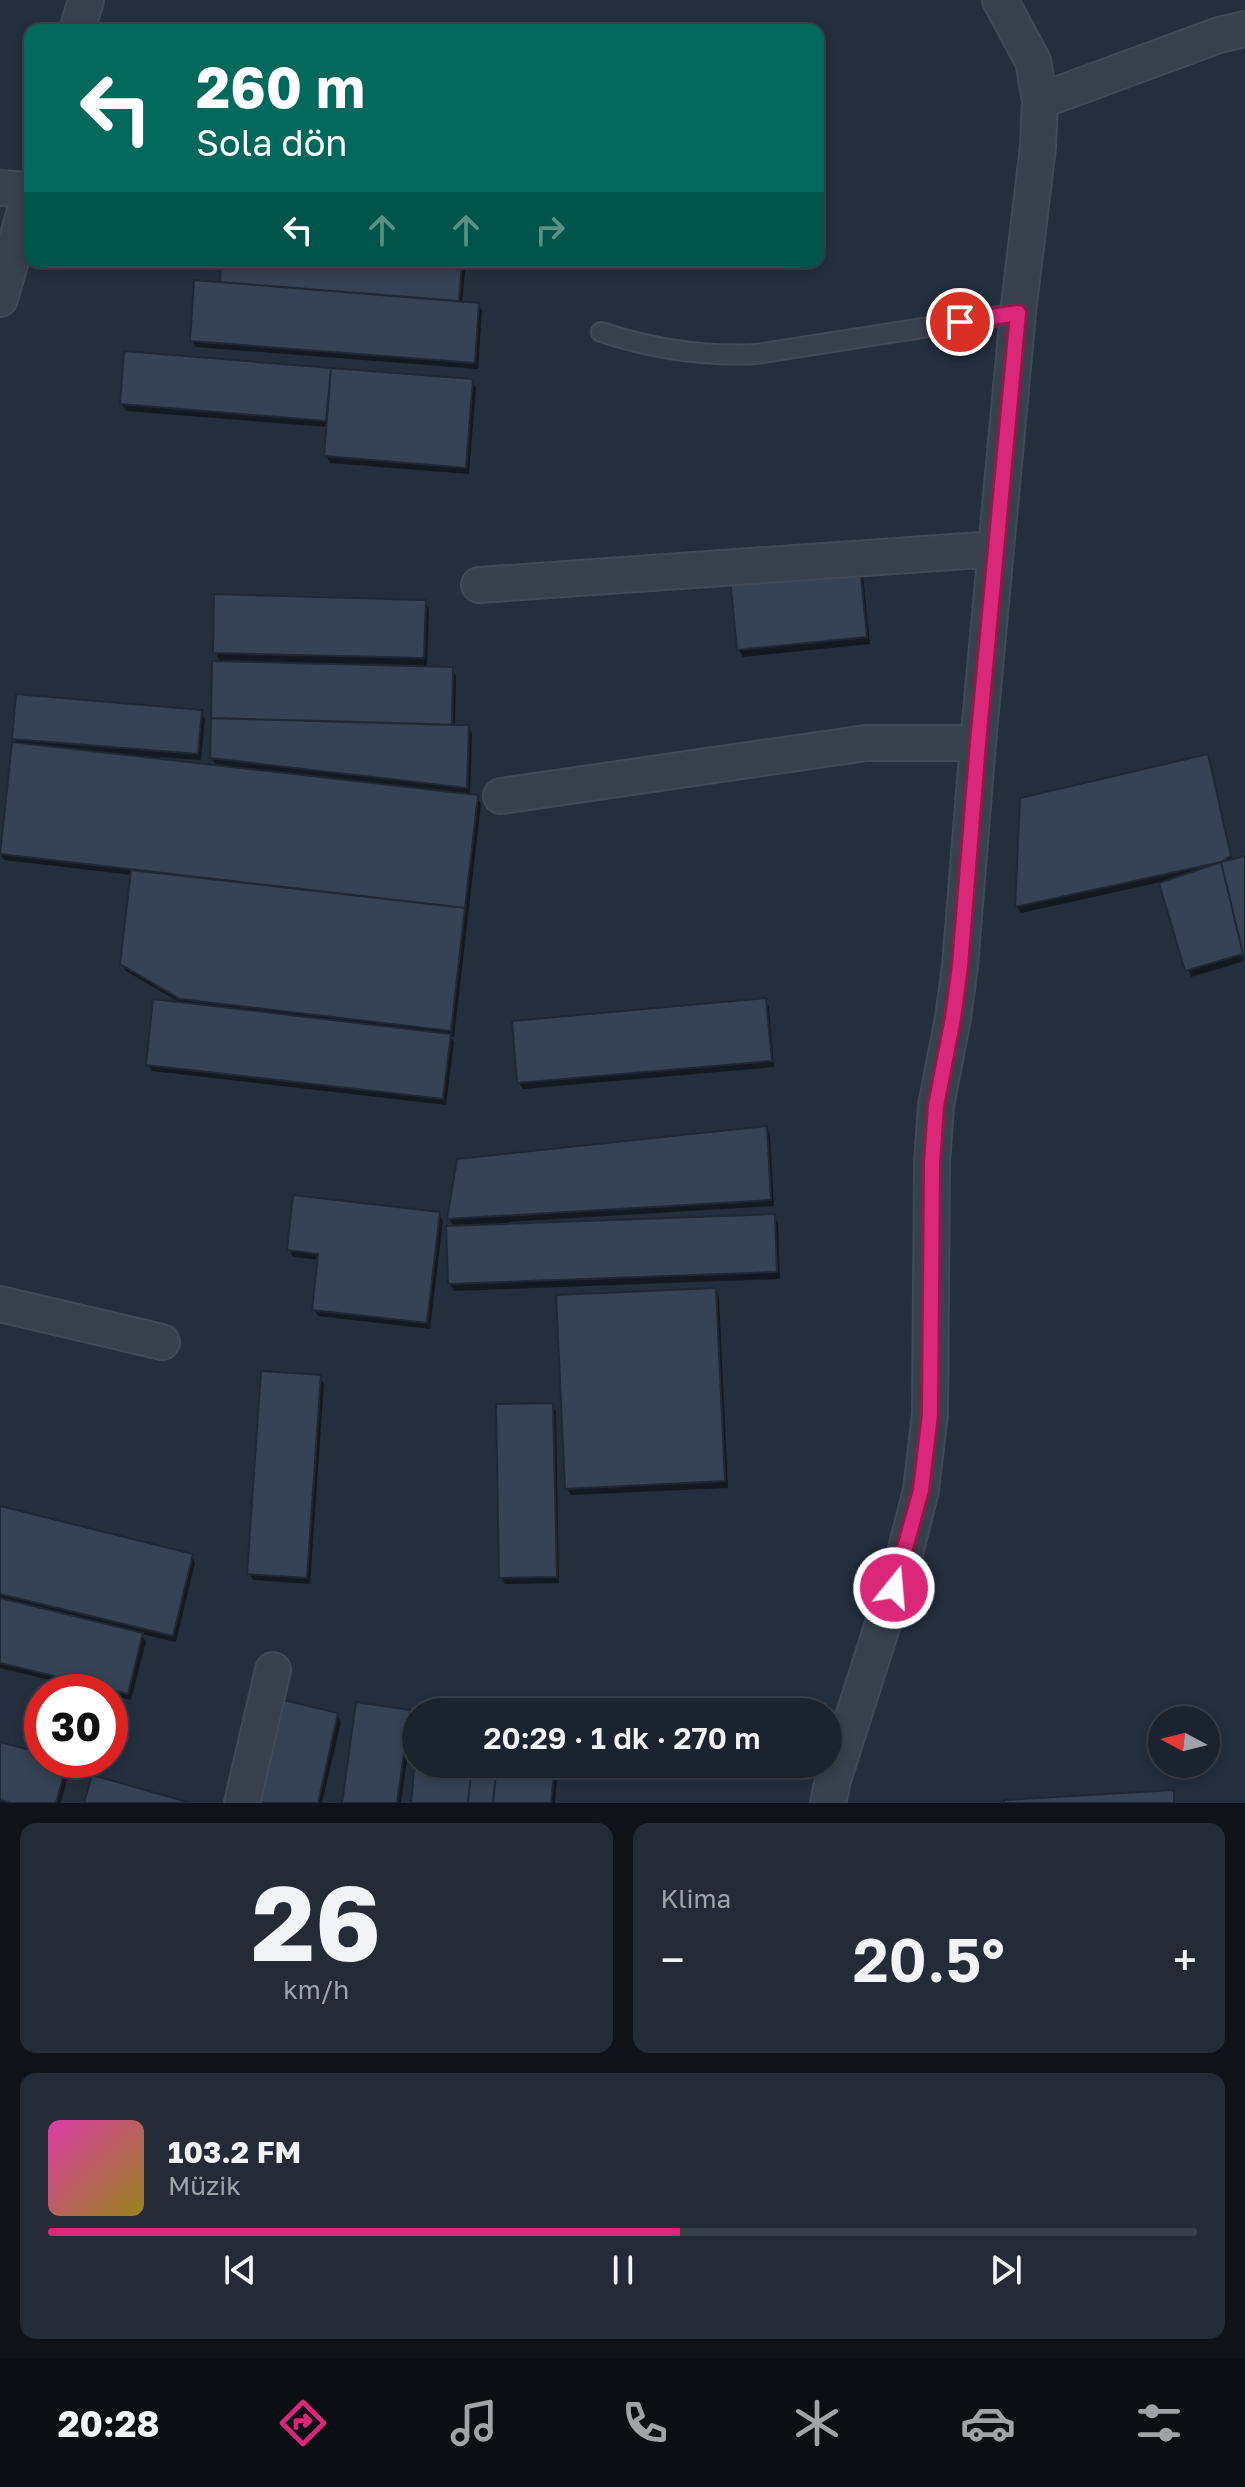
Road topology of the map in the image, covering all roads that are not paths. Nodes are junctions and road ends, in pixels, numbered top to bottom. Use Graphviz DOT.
graph roads {
  1 [pos="86,0"];
  2 [pos="1000,0"];
  3 [pos="79,24"];
  4 [pos="1245,29"];
  5 [pos="1040,101"];
  6 [pos="0,188"];
  7 [pos="24,191"];
  8 [pos="24,213"];
  9 [pos="0,299"];
  10 [pos="1018,313"];
  11 [pos="601,332"];
  12 [pos="996,549"];
  13 [pos="479,585"];
  14 [pos="978,743"];
  15 [pos="501,796"];
  16 [pos="0,1304"];
  17 [pos="162,1342"];
  18 [pos="273,1670"];
  19 [pos="242,1803"];
  20 [pos="828,1803"];
  1 -- 3 [label="street"];
  2 -- 5 [label="street"];
  4 -- 5 [label="street"];
  5 -- 10 [label="street"];
  6 -- 7 [label="street"];
  8 -- 9 [label="street"];
  10 -- 11 [label="lane"];
  10 -- 12 [label="street"];
  12 -- 13 [label="street"];
  12 -- 14 [label="street"];
  14 -- 15 [label="street"];
  14 -- 20 [label="street"];
  16 -- 17 [label="street"];
  18 -- 19 [label="street"];
}
